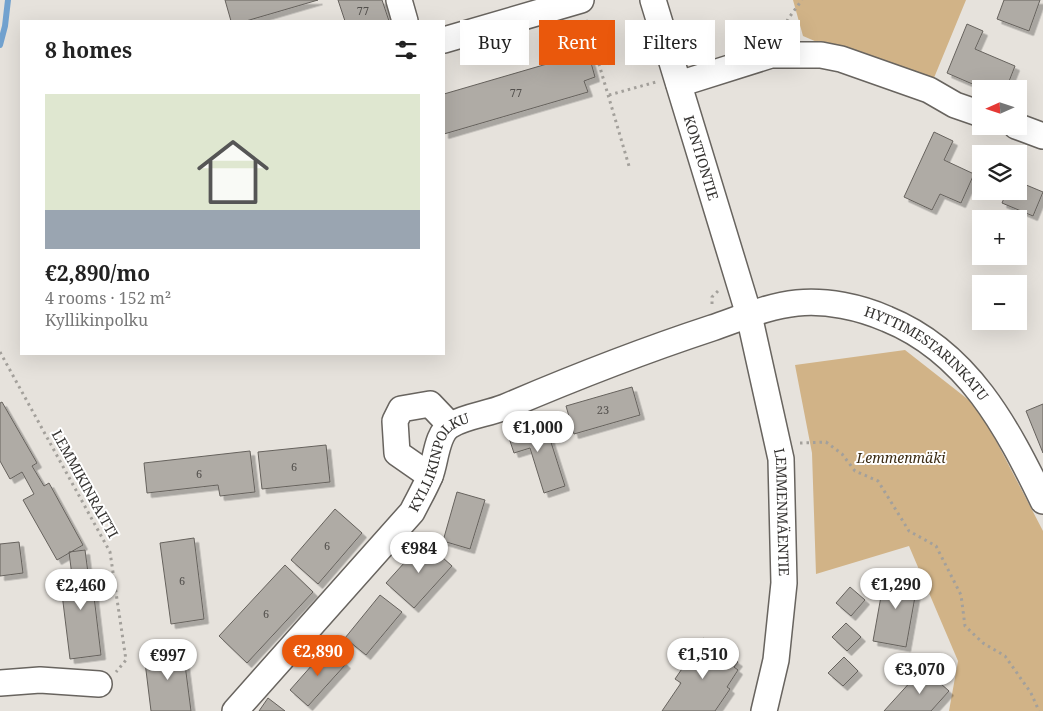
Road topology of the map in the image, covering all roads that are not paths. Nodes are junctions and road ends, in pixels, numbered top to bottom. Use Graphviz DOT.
graph roads {
  1 [pos="399,0"];
  2 [pos="581,0"];
  3 [pos="653,0"];
  4 [pos="406,20"];
  5 [pos="445,40"];
  6 [pos="669,83"];
  7 [pos="972,111"];
  8 [pos="749,315"];
  9 [pos="450,425"];
  10 [pos="430,476"];
  11 [pos="1043,501"];
  12 [pos="0,683"];
  13 [pos="99,684"];
  14 [pos="234,711"];
  15 [pos="764,711"];
  1 -- 4 [label="street"];
  2 -- 5 [label="street"];
  3 -- 6 [label="street, KONTIONTIE"];
  6 -- 7 [label="street"];
  6 -- 8 [label="street, KONTIONTIE"];
  8 -- 9 [label="street, KYLLIKINPOLKU"];
  8 -- 11 [label="street, HYTTIMESTARINKATU"];
  8 -- 15 [label="street, LEMMENMÄENTIE"];
  9 -- 10 [label="street, KYLLIKINPOLKU"];
  9 -- 10 [label="street"];
  10 -- 14 [label="street, KYLLIKINPOLKU"];
  12 -- 13 [label="street"];
}
